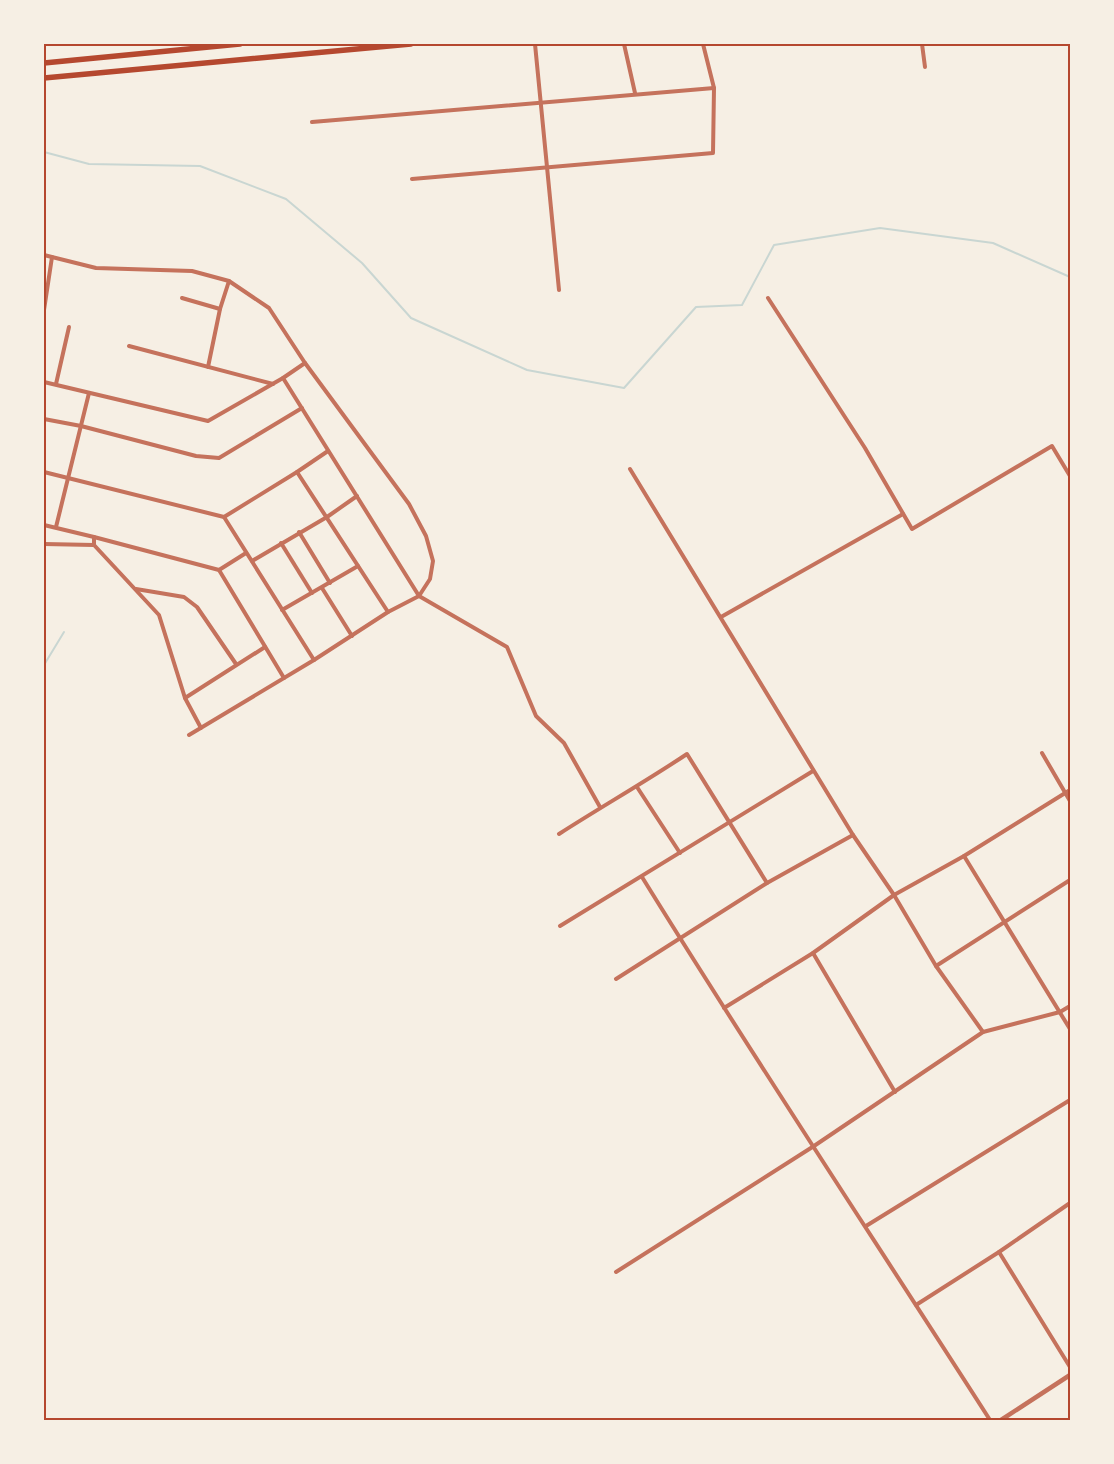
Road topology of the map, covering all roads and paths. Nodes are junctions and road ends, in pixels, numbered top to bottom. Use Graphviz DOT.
graph roads {
  1 [pos="240,44"];
  2 [pos="411,44"];
  3 [pos="536,44"];
  4 [pos="624,44"];
  5 [pos="703,44"];
  6 [pos="922,44"];
  7 [pos="44,63"];
  8 [pos="925,67"];
  9 [pos="44,78"];
  10 [pos="714,88"];
  11 [pos="634,93"];
  12 [pos="541,102"];
  13 [pos="312,122"];
  14 [pos="547,167"];
  15 [pos="412,179"];
  16 [pos="44,254"];
  17 [pos="52,257"];
  18 [pos="229,280"];
  19 [pos="559,290"];
  20 [pos="182,298"];
  21 [pos="768,298"];
  22 [pos="220,309"];
  23 [pos="44,310"];
  24 [pos="69,327"];
  25 [pos="128,346"];
  26 [pos="305,363"];
  27 [pos="208,367"];
  28 [pos="283,378"];
  29 [pos="44,382"];
  30 [pos="56,384"];
  31 [pos="273,384"];
  32 [pos="89,393"];
  33 [pos="302,408"];
  34 [pos="44,419"];
  35 [pos="81,426"];
  36 [pos="328,451"];
  37 [pos="630,469"];
  38 [pos="44,472"];
  39 [pos="297,472"];
  40 [pos="1070,476"];
  41 [pos="68,478"];
  42 [pos="357,496"];
  43 [pos="903,514"];
  44 [pos="224,517"];
  45 [pos="327,517"];
  46 [pos="44,524"];
  47 [pos="56,527"];
  48 [pos="299,532"];
  49 [pos="94,537"];
  50 [pos="44,544"];
  51 [pos="281,544"];
  52 [pos="94,545"];
  53 [pos="246,553"];
  54 [pos="252,561"];
  55 [pos="358,566"];
  56 [pos="219,570"];
  57 [pos="330,583"];
  58 [pos="322,588"];
  59 [pos="136,589"];
  60 [pos="312,593"];
  61 [pos="419,596"];
  62 [pos="282,610"];
  63 [pos="388,612"];
  64 [pos="720,617"];
  65 [pos="352,636"];
  66 [pos="265,646"];
  67 [pos="314,660"];
  68 [pos="236,664"];
  69 [pos="284,678"];
  70 [pos="185,698"];
  71 [pos="201,728"];
  72 [pos="188,735"];
  73 [pos="1042,753"];
  74 [pos="813,771"];
  75 [pos="637,787"];
  76 [pos="1070,790"];
  77 [pos="1066,793"];
  78 [pos="1070,800"];
  79 [pos="600,807"];
  80 [pos="729,823"];
  81 [pos="559,834"];
  82 [pos="853,836"];
  83 [pos="680,853"];
  84 [pos="964,856"];
  85 [pos="642,877"];
  86 [pos="1070,880"];
  87 [pos="767,883"];
  88 [pos="894,895"];
  89 [pos="1004,921"];
  90 [pos="560,926"];
  91 [pos="681,939"];
  92 [pos="813,953"];
  93 [pos="936,966"];
  94 [pos="616,979"];
  95 [pos="1070,1006"];
  96 [pos="724,1008"];
  97 [pos="1060,1012"];
  98 [pos="1070,1029"];
  99 [pos="983,1032"];
  100 [pos="895,1092"];
  101 [pos="1070,1100"];
  102 [pos="814,1146"];
  103 [pos="1070,1203"];
  104 [pos="866,1226"];
  105 [pos="999,1252"];
  106 [pos="616,1272"];
  107 [pos="916,1304"];
  108 [pos="1070,1367"];
  109 [pos="1070,1375"];
  110 [pos="990,1420"];
  111 [pos="1001,1420"];
  1 -- 7 [label="main road"];
  2 -- 9 [label="main road"];
  3 -- 12 [label="street"];
  4 -- 11 [label="street"];
  5 -- 10 [label="street"];
  6 -- 8 [label="street"];
  10 -- 11 [label="street"];
  10 -- 14 [label="street"];
  11 -- 12 [label="street"];
  12 -- 13 [label="street"];
  12 -- 14 [label="street"];
  14 -- 15 [label="street"];
  14 -- 19 [label="street"];
  16 -- 17 [label="street"];
  17 -- 18 [label="street"];
  17 -- 23 [label="street"];
  18 -- 22 [label="street"];
  18 -- 26 [label="street"];
  20 -- 22 [label="street"];
  21 -- 43 [label="street"];
  22 -- 27 [label="street"];
  24 -- 30 [label="street"];
  25 -- 27 [label="street"];
  26 -- 28 [label="street"];
  26 -- 61 [label="street"];
  27 -- 31 [label="street"];
  28 -- 31 [label="street"];
  28 -- 33 [label="street"];
  29 -- 30 [label="street"];
  30 -- 32 [label="street"];
  31 -- 32 [label="street"];
  32 -- 35 [label="street"];
  33 -- 35 [label="street"];
  33 -- 36 [label="street"];
  34 -- 35 [label="street"];
  35 -- 41 [label="street"];
  36 -- 39 [label="street"];
  36 -- 42 [label="street"];
  37 -- 64 [label="street"];
  38 -- 41 [label="street"];
  39 -- 44 [label="street"];
  39 -- 45 [label="street"];
  40 -- 43 [label="street"];
  41 -- 44 [label="street"];
  41 -- 47 [label="street"];
  42 -- 45 [label="street"];
  42 -- 61 [label="street"];
  43 -- 64 [label="street"];
  44 -- 53 [label="street"];
  45 -- 48 [label="street"];
  45 -- 55 [label="street"];
  46 -- 47 [label="street"];
  47 -- 49 [label="street"];
  48 -- 51 [label="street"];
  48 -- 57 [label="street"];
  49 -- 52 [label="street"];
  49 -- 56 [label="street"];
  50 -- 52 [label="street"];
  51 -- 54 [label="street"];
  51 -- 60 [label="street"];
  52 -- 59 [label="street"];
  53 -- 54 [label="street"];
  53 -- 56 [label="street"];
  54 -- 62 [label="street"];
  55 -- 57 [label="street"];
  55 -- 63 [label="street"];
  56 -- 66 [label="street"];
  57 -- 58 [label="street"];
  58 -- 60 [label="street"];
  58 -- 65 [label="street"];
  59 -- 68 [label="street"];
  59 -- 70 [label="street"];
  60 -- 62 [label="street"];
  61 -- 63 [label="street"];
  61 -- 79 [label="street"];
  62 -- 67 [label="street"];
  63 -- 65 [label="street"];
  64 -- 74 [label="street"];
  65 -- 67 [label="street"];
  66 -- 68 [label="street"];
  66 -- 69 [label="street"];
  67 -- 69 [label="street"];
  68 -- 70 [label="street"];
  69 -- 71 [label="street"];
  70 -- 71 [label="street"];
  71 -- 72 [label="street"];
  73 -- 77 [label="street"];
  74 -- 80 [label="street"];
  74 -- 82 [label="street"];
  75 -- 79 [label="street"];
  75 -- 80 [label="street"];
  75 -- 83 [label="street"];
  76 -- 77 [label="street"];
  77 -- 78 [label="street"];
  77 -- 84 [label="street"];
  79 -- 81 [label="street"];
  80 -- 83 [label="street"];
  80 -- 87 [label="street"];
  82 -- 87 [label="street"];
  82 -- 88 [label="street"];
  83 -- 85 [label="street"];
  84 -- 88 [label="street"];
  84 -- 89 [label="street"];
  85 -- 90 [label="street"];
  85 -- 91 [label="street"];
  86 -- 89 [label="street"];
  87 -- 91 [label="street"];
  88 -- 92 [label="street"];
  88 -- 93 [label="street"];
  89 -- 93 [label="street"];
  89 -- 97 [label="street"];
  91 -- 94 [label="street"];
  91 -- 96 [label="street"];
  92 -- 96 [label="street"];
  92 -- 100 [label="street"];
  93 -- 99 [label="street"];
  95 -- 97 [label="street"];
  96 -- 102 [label="street"];
  97 -- 98 [label="street"];
  97 -- 99 [label="street"];
  99 -- 100 [label="street"];
  100 -- 102 [label="street"];
  101 -- 104 [label="street"];
  102 -- 104 [label="street"];
  102 -- 106 [label="street"];
  103 -- 105 [label="street"];
  104 -- 107 [label="street"];
  105 -- 107 [label="street"];
  105 -- 108 [label="street"];
  107 -- 110 [label="street"];
  109 -- 111 [label="street"];
}
